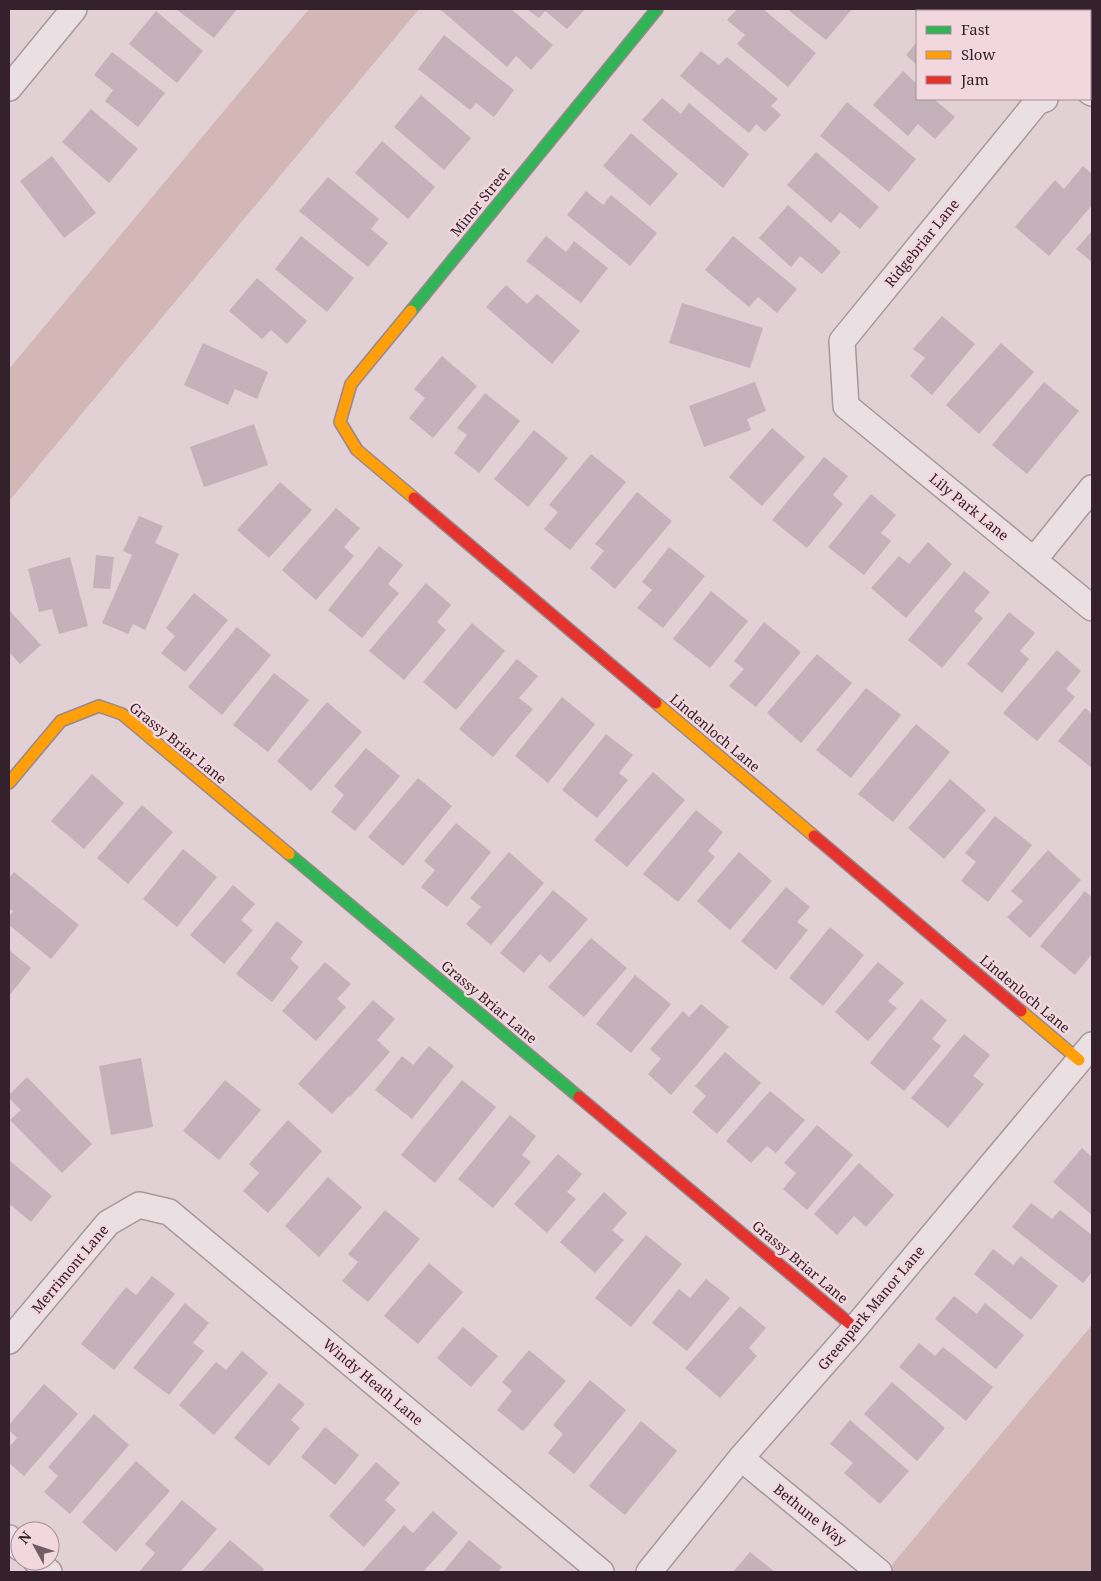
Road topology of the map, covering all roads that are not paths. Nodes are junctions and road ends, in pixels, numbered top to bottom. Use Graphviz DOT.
graph roads {
  1 [pos="74,9"];
  2 [pos="656,9"];
  3 [pos="9,88"];
  4 [pos="1042,100"];
  5 [pos="846,406"];
  6 [pos="340,422"];
  7 [pos="1092,488"];
  8 [pos="1034,560"];
  9 [pos="1092,608"];
  10 [pos="9,783"];
  11 [pos="1086,1052"];
  12 [pos="139,1205"];
  13 [pos="855,1328"];
  14 [pos="9,1341"];
  15 [pos="741,1458"];
  16 [pos="601,1572"];
  17 [pos="649,1572"];
  18 [pos="878,1572"];
  1 -- 3 [label="street"];
  2 -- 6 [label="street, Minor Street"];
  4 -- 5 [label="street, Ridgebriar Lane"];
  5 -- 8 [label="street, Lily Park Lane"];
  6 -- 11 [label="street, Lindenloch Lane"];
  7 -- 8 [label="street"];
  8 -- 9 [label="street, Lily Park Lane"];
  10 -- 13 [label="street, Grassy Briar Lane"];
  11 -- 13 [label="street, Greenpark Manor Lane"];
  12 -- 14 [label="street, Merrimont Lane"];
  12 -- 16 [label="street, Windy Heath Lane"];
  13 -- 15 [label="street, Greenpark Manor Lane"];
  15 -- 17 [label="street, Greenpark Manor Lane"];
  15 -- 18 [label="street, Bethune Way"];
}
